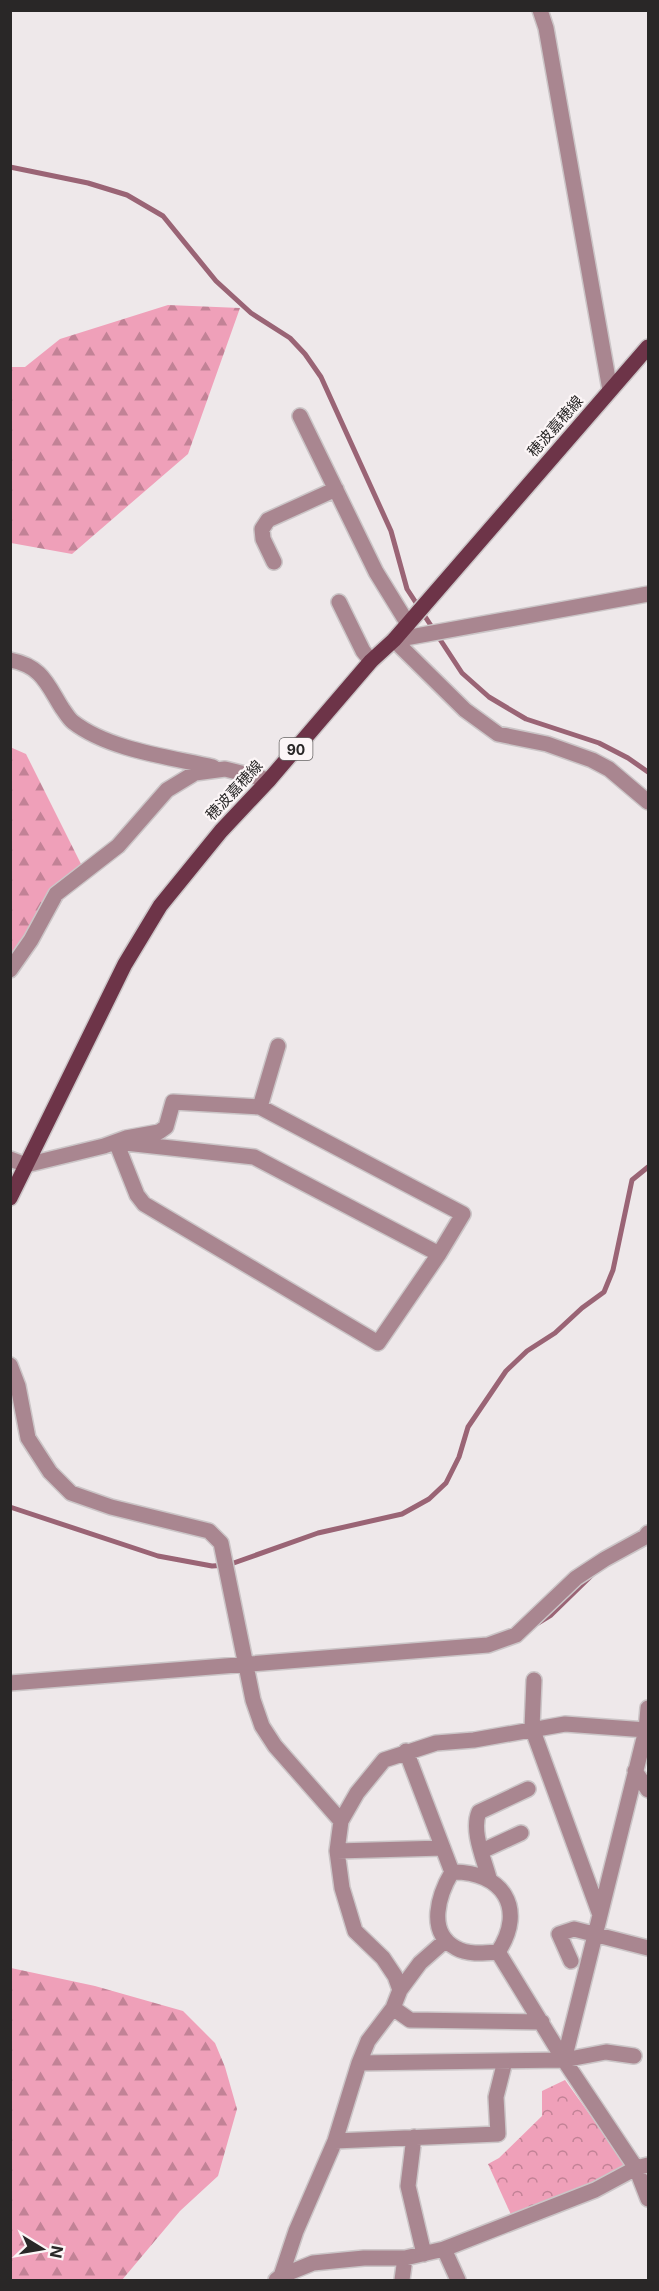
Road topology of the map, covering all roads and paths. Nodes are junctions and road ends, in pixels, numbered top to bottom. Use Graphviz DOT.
graph roads {
  1 [pos="540,10"];
  2 [pos="648,347"];
  3 [pos="610,390"];
  4 [pos="300,416"];
  5 [pos="336,489"];
  6 [pos="274,561"];
  7 [pos="648,594"];
  8 [pos="339,602"];
  9 [pos="408,624"];
  10 [pos="394,640"];
  11 [pos="10,660"];
  12 [pos="371,662"];
  13 [pos="225,769"];
  14 [pos="270,780"];
  15 [pos="648,802"];
  16 [pos="10,970"];
  17 [pos="278,1046"];
  18 [pos="260,1107"];
  19 [pos="116,1142"];
  20 [pos="10,1159"];
  21 [pos="26,1165"];
  22 [pos="10,1198"];
  23 [pos="439,1254"];
  24 [pos="10,1365"];
  25 [pos="648,1533"];
  26 [pos="246,1665"];
  27 [pos="534,1680"];
  28 [pos="10,1683"];
  29 [pos="648,1708"];
  30 [pos="532,1728"];
  31 [pos="646,1730"];
  32 [pos="406,1751"];
  33 [pos="636,1771"];
  34 [pos="528,1789"];
  35 [pos="648,1790"];
  36 [pos="341,1821"];
  37 [pos="520,1833"];
  38 [pos="443,1848"];
  39 [pos="337,1851"];
  40 [pos="482,1851"];
  41 [pos="452,1872"];
  42 [pos="489,1878"];
  43 [pos="600,1915"];
  44 [pos="595,1934"];
  45 [pos="446,1940"];
  46 [pos="648,1948"];
  47 [pos="498,1952"];
  48 [pos="571,1961"];
  49 [pos="400,1990"];
  50 [pos="393,2007"];
  51 [pos="542,2022"];
  52 [pos="634,2056"];
  53 [pos="564,2060"];
  54 [pos="505,2061"];
  55 [pos="358,2063"];
  56 [pos="414,2137"];
  57 [pos="335,2141"];
  58 [pos="642,2167"];
  59 [pos="648,2199"];
  60 [pos="444,2249"];
  61 [pos="424,2254"];
  62 [pos="405,2258"];
  63 [pos="279,2278"];
  64 [pos="402,2280"];
  65 [pos="458,2280"];
  1 -- 3 [label="street"];
  2 -- 3 [label="main road, 穂波嘉穂線 / 90"];
  3 -- 9 [label="main road, 穂波嘉穂線 / 90"];
  4 -- 5 [label="street"];
  5 -- 6 [label="street"];
  5 -- 9 [label="street"];
  7 -- 10 [label="street"];
  8 -- 12 [label="street"];
  9 -- 10 [label="main road, 穂波嘉穂線 / 90"];
  10 -- 12 [label="main road, 穂波嘉穂線 / 90"];
  10 -- 15 [label="street"];
  11 -- 13 [label="street"];
  12 -- 14 [label="main road, 穂波嘉穂線 / 90"];
  13 -- 14 [label="street"];
  13 -- 16 [label="street"];
  14 -- 21 [label="main road, 穂波嘉穂線 / 90"];
  17 -- 18 [label="street"];
  18 -- 19 [label="street"];
  18 -- 23 [label="street"];
  19 -- 21 [label="street"];
  19 -- 23 [label="street"];
  19 -- 23 [label="street"];
  20 -- 21 [label="street"];
  21 -- 22 [label="main road, 穂波嘉穂線 / 90"];
  24 -- 26 [label="street"];
  25 -- 26 [label="street"];
  26 -- 28 [label="street"];
  26 -- 36 [label="street"];
  27 -- 30 [label="street"];
  29 -- 31 [label="street"];
  30 -- 31 [label="street"];
  30 -- 32 [label="street"];
  30 -- 43 [label="street"];
  31 -- 33 [label="street"];
  32 -- 36 [label="street"];
  32 -- 38 [label="street"];
  33 -- 35 [label="street"];
  33 -- 43 [label="street"];
  34 -- 40 [label="street"];
  36 -- 39 [label="street"];
  37 -- 40 [label="street"];
  38 -- 39 [label="street"];
  38 -- 41 [label="street"];
  39 -- 49 [label="street"];
  40 -- 42 [label="street"];
  41 -- 42 [label="street"];
  41 -- 45 [label="street"];
  42 -- 47 [label="street"];
  43 -- 44 [label="street"];
  44 -- 46 [label="street"];
  44 -- 48 [label="street"];
  44 -- 53 [label="street"];
  45 -- 47 [label="street"];
  45 -- 49 [label="street"];
  47 -- 51 [label="street"];
  49 -- 50 [label="street"];
  50 -- 51 [label="street"];
  50 -- 55 [label="street"];
  51 -- 53 [label="street"];
  52 -- 53 [label="street"];
  53 -- 54 [label="street"];
  53 -- 58 [label="street"];
  54 -- 55 [label="street"];
  54 -- 56 [label="street"];
  55 -- 57 [label="street"];
  56 -- 57 [label="street"];
  56 -- 61 [label="street"];
  57 -- 63 [label="street"];
  58 -- 59 [label="street"];
  58 -- 60 [label="street"];
  60 -- 61 [label="street"];
  60 -- 65 [label="street"];
  61 -- 62 [label="street"];
  62 -- 63 [label="street"];
  62 -- 64 [label="street"];
}
